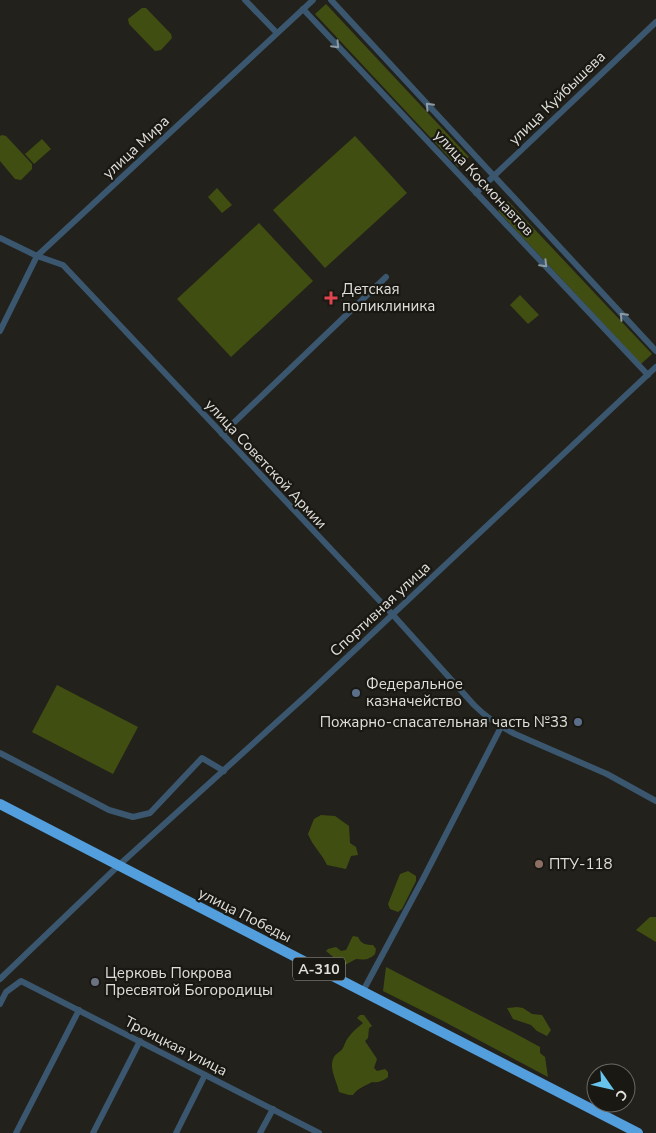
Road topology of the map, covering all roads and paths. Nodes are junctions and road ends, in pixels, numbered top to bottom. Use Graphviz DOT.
graph roads {
  1 [pos="245,0"];
  2 [pos="313,0"];
  3 [pos="331,0"];
  4 [pos="303,9"];
  5 [pos="656,22"];
  6 [pos="277,33"];
  7 [pos="494,176"];
  8 [pos="476,193"];
  9 [pos="0,238"];
  10 [pos="38,256"];
  11 [pos="386,277"];
  12 [pos="0,331"];
  13 [pos="656,351"];
  14 [pos="656,367"];
  15 [pos="648,375"];
  16 [pos="222,434"];
  17 [pos="393,615"];
  18 [pos="500,727"];
  19 [pos="0,753"];
  20 [pos="224,771"];
  21 [pos="656,801"];
  22 [pos="0,804"];
  23 [pos="118,866"];
  24 [pos="0,979"];
  25 [pos="0,987"];
  26 [pos="363,991"];
  27 [pos="6,992"];
  28 [pos="0,1004"];
  29 [pos="79,1010"];
  30 [pos="140,1041"];
  31 [pos="205,1075"];
  32 [pos="273,1109"];
  33 [pos="16,1133"];
  34 [pos="93,1133"];
  35 [pos="176,1133"];
  36 [pos="260,1133"];
  37 [pos="319,1133"];
  38 [pos="638,1133"];
  1 -- 6 [label="street"];
  2 -- 4 [label="street, улица Мира"];
  7 -- 3 [label="street, улица Космонавтов, one-way"];
  4 -- 6 [label="street, улица Мира"];
  4 -- 8 [label="street, улица Космонавтов, one-way"];
  5 -- 7 [label="street, улица Куйбышева"];
  6 -- 10 [label="street, улица Мира"];
  7 -- 8 [label="street, улица Куйбышева"];
  13 -- 7 [label="street, улица Космонавтов, one-way"];
  8 -- 15 [label="street, улица Космонавтов, one-way"];
  9 -- 10 [label="street, улица Советской Армии"];
  10 -- 12 [label="street, улица Мира"];
  10 -- 16 [label="street, улица Советской Армии"];
  11 -- 16 [label="street"];
  14 -- 15 [label="street, Спортивная улица"];
  15 -- 17 [label="street, Спортивная улица"];
  16 -- 17 [label="street, улица Советской Армии"];
  17 -- 18 [label="street, улица Советской Армии"];
  17 -- 20 [label="street, Спортивная улица"];
  18 -- 21 [label="street, улица Советской Армии"];
  18 -- 26 [label="street"];
  19 -- 20 [label="street"];
  20 -- 23 [label="street, Спортивная улица"];
  22 -- 23 [label="highway, улица Победы / А-310"];
  23 -- 24 [label="street, Спортивная улица"];
  23 -- 26 [label="highway, улица Победы / А-310"];
  25 -- 27 [label="street"];
  26 -- 38 [label="highway, улица Победы / А-310"];
  27 -- 28 [label="street"];
  27 -- 29 [label="street, Троицкая улица"];
  29 -- 30 [label="street, Троицкая улица"];
  29 -- 33 [label="street"];
  30 -- 31 [label="street, Троицкая улица"];
  30 -- 34 [label="street"];
  31 -- 32 [label="street, Троицкая улица"];
  31 -- 35 [label="street"];
  32 -- 36 [label="street"];
  32 -- 37 [label="street, Троицкая улица"];
}
